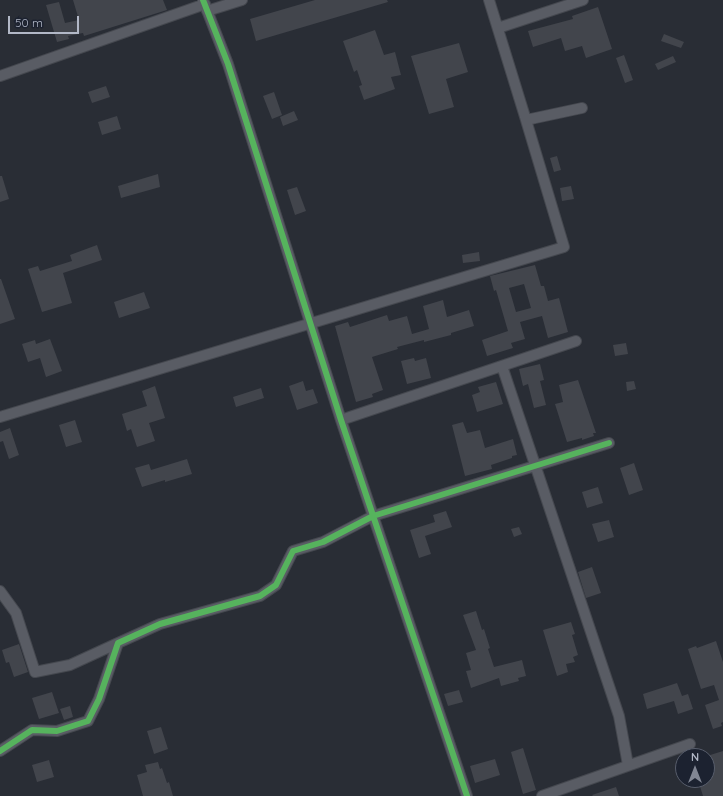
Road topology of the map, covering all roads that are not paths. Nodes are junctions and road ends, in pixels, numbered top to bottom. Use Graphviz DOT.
graph roads {
  1 [pos="242,0"];
  2 [pos="489,0"];
  3 [pos="583,0"];
  4 [pos="205,5"];
  5 [pos="498,28"];
  6 [pos="0,76"];
  7 [pos="582,108"];
  8 [pos="526,120"];
  9 [pos="311,324"];
  10 [pos="576,341"];
  11 [pos="502,366"];
  12 [pos="0,417"];
  13 [pos="342,420"];
  14 [pos="609,443"];
  15 [pos="534,466"];
  16 [pos="374,516"];
  17 [pos="0,591"];
  18 [pos="118,643"];
  19 [pos="690,744"];
  20 [pos="0,751"];
  21 [pos="628,765"];
  22 [pos="467,796"];
  23 [pos="542,796"];
  1 -- 4 [label="street"];
  2 -- 5 [label="street"];
  3 -- 5 [label="street"];
  4 -- 6 [label="street"];
  4 -- 9 [label="street"];
  5 -- 8 [label="street"];
  7 -- 8 [label="street"];
  8 -- 9 [label="street"];
  9 -- 12 [label="street"];
  9 -- 13 [label="street"];
  10 -- 11 [label="street"];
  11 -- 13 [label="street"];
  11 -- 15 [label="street"];
  13 -- 16 [label="street"];
  14 -- 15 [label="street"];
  15 -- 16 [label="street"];
  15 -- 21 [label="street"];
  16 -- 18 [label="street"];
  16 -- 22 [label="street"];
  17 -- 18 [label="street"];
  18 -- 20 [label="street"];
  19 -- 21 [label="street"];
  21 -- 23 [label="street"];
}
